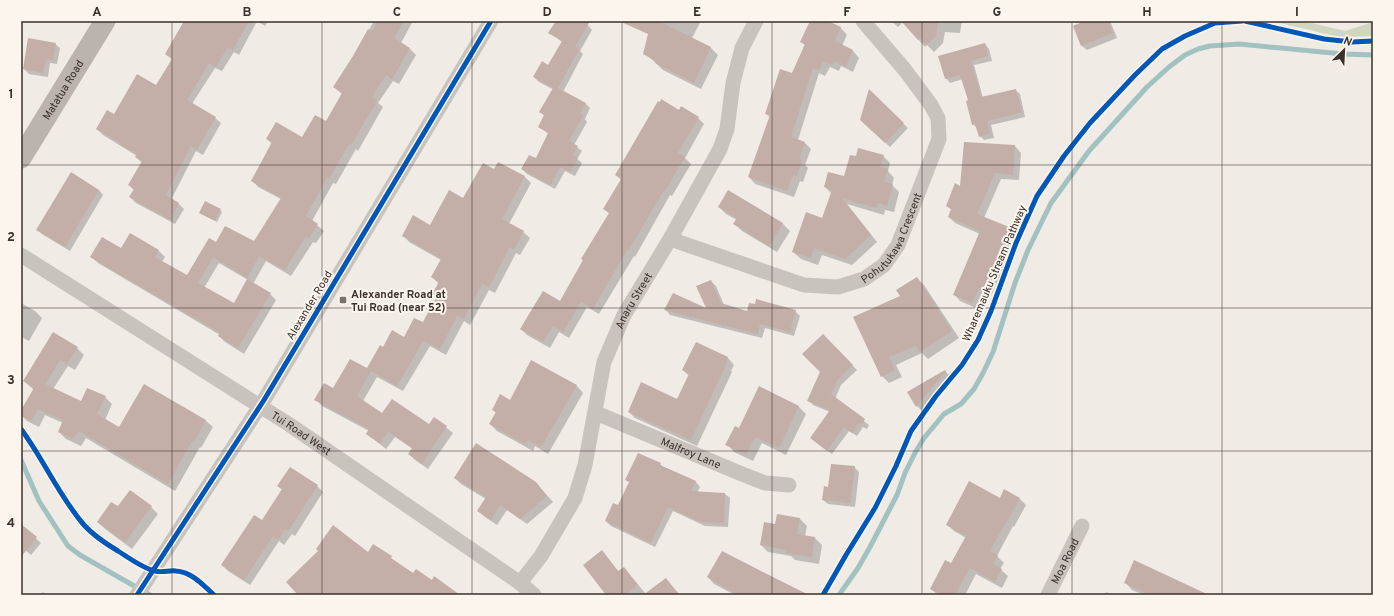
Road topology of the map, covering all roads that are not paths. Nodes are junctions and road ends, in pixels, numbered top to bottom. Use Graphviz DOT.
graph roads {
  1 [pos="105,21"];
  2 [pos="492,21"];
  3 [pos="756,21"];
  4 [pos="863,21"];
  5 [pos="21,158"];
  6 [pos="670,239"];
  7 [pos="21,255"];
  8 [pos="260,406"];
  9 [pos="596,413"];
  10 [pos="789,485"];
  11 [pos="1082,526"];
  12 [pos="520,583"];
  13 [pos="137,595"];
  14 [pos="534,595"];
  15 [pos="1048,595"];
  1 -- 5 [label="main road, Matatua Road"];
  2 -- 8 [label="street, Alexander Road"];
  3 -- 6 [label="street, Anaru Street"];
  4 -- 6 [label="street, Pohutukawa Crescent"];
  6 -- 9 [label="street, Anaru Street"];
  7 -- 8 [label="street, Tui Road West"];
  8 -- 12 [label="street, Tui Road West"];
  8 -- 13 [label="street, Alexander Road"];
  9 -- 10 [label="street, Malfroy Lane"];
  9 -- 12 [label="street, Anaru Street"];
  11 -- 15 [label="street, Moa Road"];
  12 -- 14 [label="street, Tui Road West"];
}
